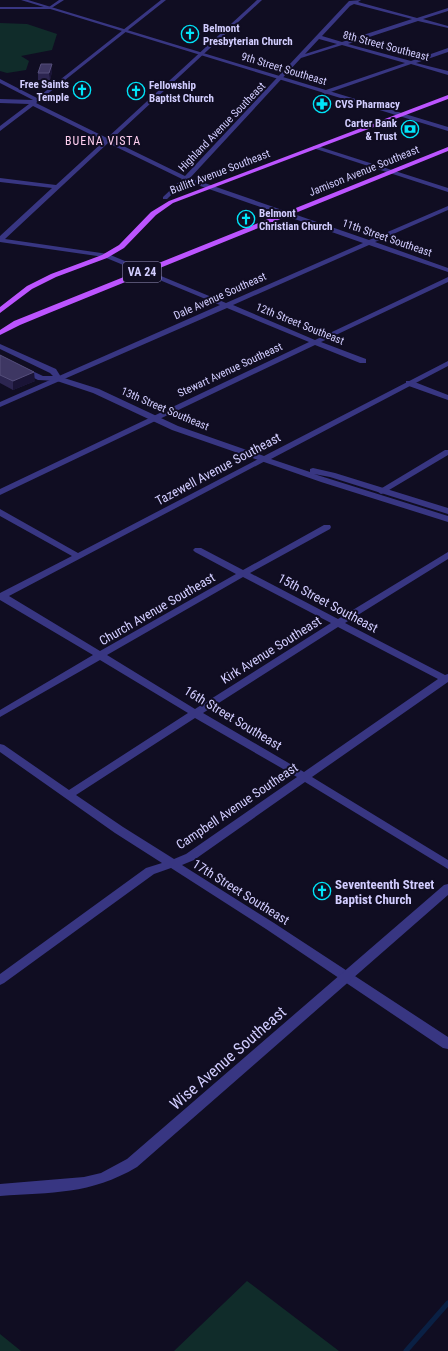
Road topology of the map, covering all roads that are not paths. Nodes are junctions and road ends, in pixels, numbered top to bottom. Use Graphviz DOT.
graph roads {
  1 [pos="23,0"];
  2 [pos="62,0"];
  3 [pos="164,0"];
  4 [pos="260,0"];
  5 [pos="343,0"];
  6 [pos="359,0"];
  7 [pos="352,2"];
  8 [pos="0,8"];
  9 [pos="50,8"];
  10 [pos="448,8"];
  11 [pos="417,19"];
  12 [pos="448,27"];
  13 [pos="125,31"];
  14 [pos="318,37"];
  15 [pos="341,44"];
  16 [pos="448,50"];
  17 [pos="201,54"];
  18 [pos="300,57"];
  19 [pos="411,63"];
  20 [pos="448,73"];
  21 [pos="281,78"];
  22 [pos="0,81"];
  23 [pos="325,92"];
  24 [pos="448,97"];
  25 [pos="0,101"];
  26 [pos="35,102"];
  27 [pos="400,115"];
  28 [pos="0,129"];
  29 [pos="448,129"];
  30 [pos="107,141"];
  31 [pos="315,147"];
  32 [pos="448,149"];
  33 [pos="391,171"];
  34 [pos="0,180"];
  35 [pos="186,180"];
  36 [pos="57,187"];
  37 [pos="207,187"];
  38 [pos="448,190"];
  39 [pos="165,198"];
  40 [pos="448,208"];
  41 [pos="286,215"];
  42 [pos="0,240"];
  43 [pos="368,243"];
  44 [pos="106,255"];
  45 [pos="448,270"];
  46 [pos="144,271"];
  47 [pos="448,279"];
  48 [pos="226,305"];
  49 [pos="0,311"];
  50 [pos="0,333"];
  51 [pos="314,342"];
  52 [pos="0,346"];
  53 [pos="2,359"];
  54 [pos="364,361"];
  55 [pos="448,362"];
  56 [pos="58,379"];
  57 [pos="409,384"];
  58 [pos="448,398"];
  59 [pos="0,405"];
  60 [pos="154,419"];
  61 [pos="448,452"];
  62 [pos="264,459"];
  63 [pos="382,490"];
  64 [pos="0,492"];
  65 [pos="0,512"];
  66 [pos="448,512"];
  67 [pos="448,519"];
  68 [pos="327,527"];
  69 [pos="198,550"];
  70 [pos="448,555"];
  71 [pos="78,556"];
  72 [pos="245,573"];
  73 [pos="1,597"];
  74 [pos="338,623"];
  75 [pos="100,656"];
  76 [pos="447,678"];
  77 [pos="195,713"];
  78 [pos="0,714"];
  79 [pos="0,747"];
  80 [pos="305,777"];
  81 [pos="68,795"];
  82 [pos="170,864"];
  83 [pos="448,865"];
  84 [pos="448,888"];
  85 [pos="346,977"];
  86 [pos="0,980"];
  87 [pos="448,1044"];
  88 [pos="0,1190"];
  1 -- 9 [label="street, 9th Street Southeast"];
  2 -- 9 [label="street"];
  3 -- 13 [label="street"];
  4 -- 17 [label="street"];
  5 -- 7 [label="street"];
  6 -- 7 [label="street, Highland Avenue Southeast"];
  7 -- 11 [label="street"];
  7 -- 14 [label="street, Highland Avenue Southeast"];
  8 -- 9 [label="street"];
  9 -- 13 [label="street, 9th Street Southeast"];
  10 -- 11 [label="street"];
  11 -- 12 [label="street"];
  11 -- 15 [label="street"];
  13 -- 17 [label="street, 9th Street Southeast"];
  13 -- 26 [label="street"];
  14 -- 15 [label="street, 8th Street Southeast"];
  14 -- 18 [label="street, Highland Avenue Southeast"];
  15 -- 18 [label="street"];
  15 -- 19 [label="street, 8th Street Southeast"];
  16 -- 19 [label="street"];
  17 -- 21 [label="street, 9th Street Southeast"];
  17 -- 30 [label="street"];
  18 -- 21 [label="street, Highland Avenue Southeast"];
  19 -- 20 [label="street, 8th Street Southeast"];
  19 -- 23 [label="street"];
  21 -- 23 [label="street, 9th Street Southeast"];
  21 -- 35 [label="street, Highland Avenue Southeast"];
  22 -- 26 [label="street, 11th Street Southeast"];
  23 -- 27 [label="street, 9th Street Southeast"];
  24 -- 27 [label="main road, Bullitt Avenue Southeast / VA 24"];
  25 -- 26 [label="street"];
  26 -- 28 [label="street"];
  26 -- 30 [label="street, 11th Street Southeast"];
  27 -- 29 [label="street, 9th Street Southeast"];
  27 -- 31 [label="main road, Bullitt Avenue Southeast / VA 24"];
  30 -- 35 [label="street, 11th Street Southeast"];
  30 -- 36 [label="street"];
  31 -- 33 [label="street"];
  31 -- 37 [label="main road, Bullitt Avenue Southeast / VA 24"];
  32 -- 33 [label="main road, Jamison Avenue Southeast / VA 24"];
  33 -- 38 [label="street"];
  33 -- 41 [label="main road, Jamison Avenue Southeast / VA 24"];
  34 -- 36 [label="street"];
  35 -- 37 [label="street, 11th Street Southeast"];
  35 -- 39 [label="street, Highland Avenue Southeast"];
  36 -- 42 [label="street"];
  37 -- 41 [label="street, 11th Street Southeast"];
  37 -- 44 [label="main road, Bullitt Avenue Southeast / VA 24"];
  40 -- 43 [label="street, Dale Avenue Southeast"];
  41 -- 43 [label="street, 11th Street Southeast"];
  41 -- 46 [label="main road, Jamison Avenue Southeast / VA 24"];
  42 -- 44 [label="street, 12th Street Southeast"];
  43 -- 45 [label="street, 11th Street Southeast"];
  43 -- 48 [label="street, Dale Avenue Southeast"];
  44 -- 46 [label="street, 12th Street Southeast"];
  44 -- 49 [label="main road, Bullitt Avenue Southeast / VA 24"];
  46 -- 48 [label="street, 12th Street Southeast"];
  46 -- 50 [label="main road, Jamison Avenue Southeast / VA 24"];
  47 -- 51 [label="street, Stewart Avenue Southeast"];
  48 -- 51 [label="street, 12th Street Southeast"];
  48 -- 56 [label="street, Dale Avenue Southeast"];
  51 -- 54 [label="street, 12th Street Southeast"];
  51 -- 60 [label="street, Stewart Avenue Southeast"];
  52 -- 56 [label="street, 13th Street Southeast"];
  53 -- 56 [label="street, 13th Street Southeast"];
  55 -- 57 [label="street, Tazewell Avenue Southeast"];
  56 -- 59 [label="street, Dale Avenue Southeast"];
  56 -- 60 [label="street, 13th Street Southeast"];
  57 -- 58 [label="street"];
  57 -- 62 [label="street, Tazewell Avenue Southeast"];
  60 -- 62 [label="street, 13th Street Southeast"];
  60 -- 64 [label="street, Stewart Avenue Southeast"];
  61 -- 63 [label="street"];
  62 -- 63 [label="street, 13th Street Southeast"];
  62 -- 67 [label="street, 13th Street Southeast"];
  62 -- 71 [label="street, Tazewell Avenue Southeast"];
  63 -- 66 [label="street, 13th Street Southeast"];
  65 -- 71 [label="street"];
  68 -- 72 [label="street, Church Avenue Southeast"];
  69 -- 72 [label="street, 15th Street Southeast"];
  70 -- 74 [label="street, Kirk Avenue Southeast"];
  71 -- 73 [label="street, Tazewell Avenue Southeast"];
  72 -- 74 [label="street, 15th Street Southeast"];
  72 -- 75 [label="street, Church Avenue Southeast"];
  73 -- 75 [label="street, 16th Street Southeast"];
  74 -- 76 [label="street, 15th Street Southeast"];
  74 -- 77 [label="street, Kirk Avenue Southeast"];
  75 -- 77 [label="street, 16th Street Southeast"];
  75 -- 78 [label="street, Church Avenue Southeast"];
  76 -- 80 [label="street, Campbell Avenue Southeast"];
  77 -- 80 [label="street, 16th Street Southeast"];
  77 -- 81 [label="street, Kirk Avenue Southeast"];
  79 -- 81 [label="street, 17th Street Southeast"];
  80 -- 82 [label="street, Campbell Avenue Southeast"];
  80 -- 83 [label="street, 16th Street Southeast"];
  81 -- 82 [label="street, 17th Street Southeast"];
  82 -- 85 [label="street, 17th Street Southeast"];
  82 -- 86 [label="street, Campbell Avenue Southeast"];
  84 -- 85 [label="street, Wise Avenue Southeast"];
  85 -- 87 [label="street, 17th Street Southeast"];
  85 -- 88 [label="street, Wise Avenue Southeast"];
}
